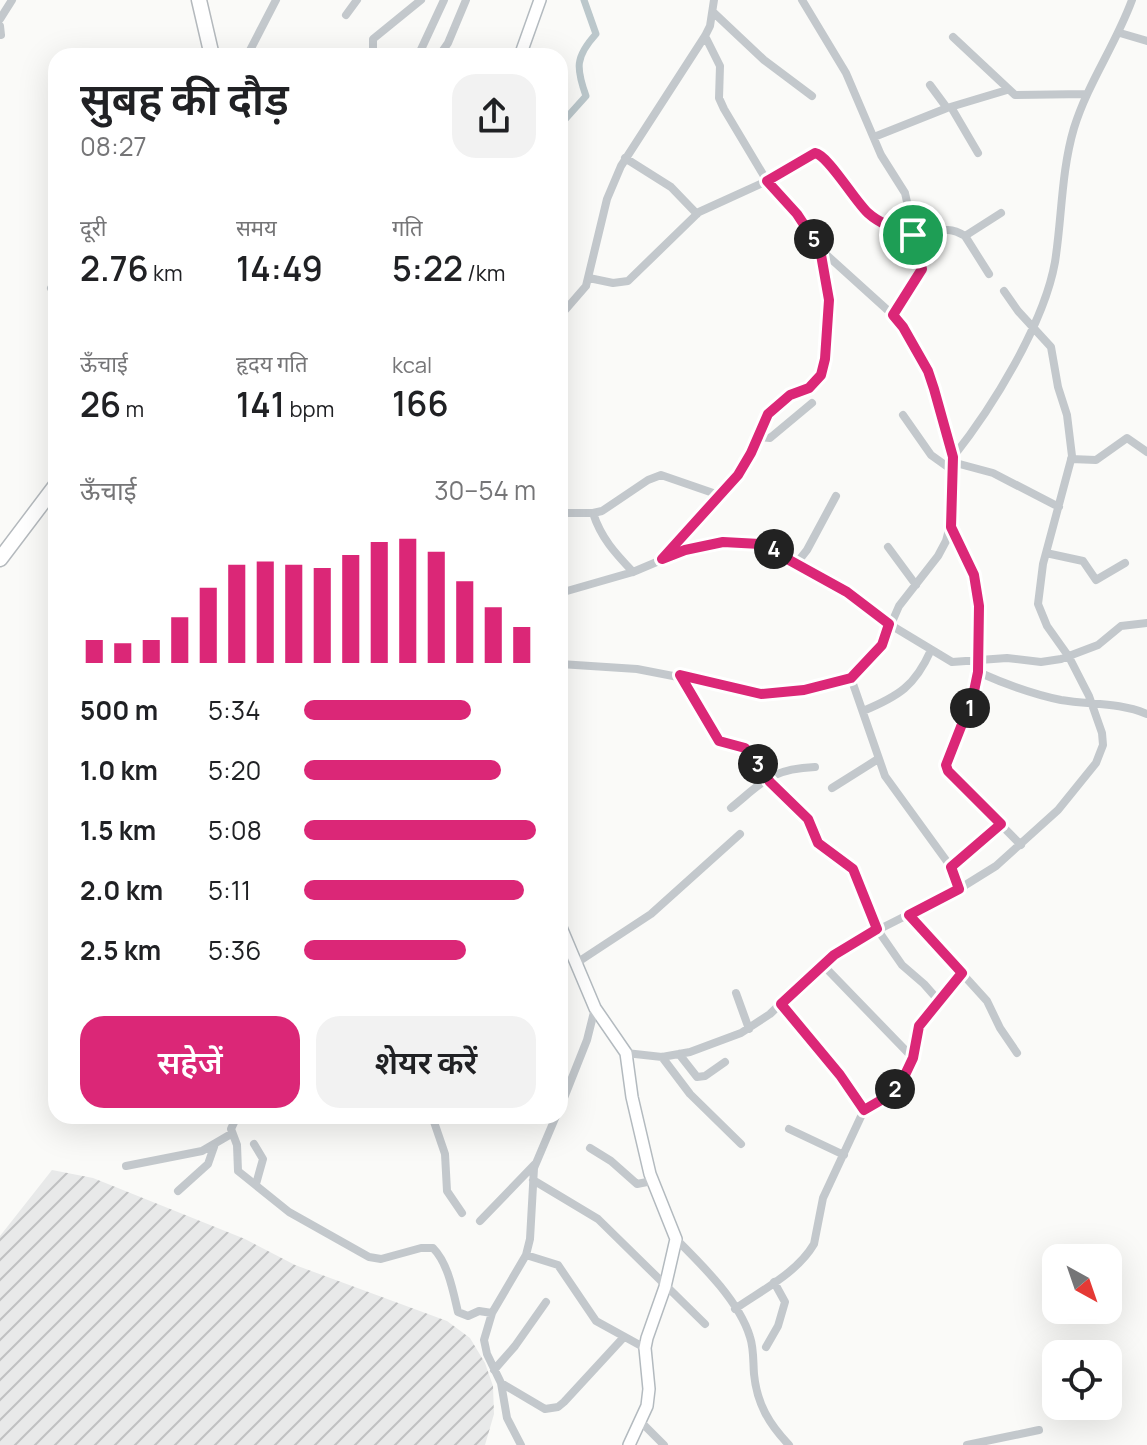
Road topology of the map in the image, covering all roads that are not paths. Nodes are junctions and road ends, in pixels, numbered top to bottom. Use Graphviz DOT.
graph roads {
  1 [pos="12,0"];
  2 [pos="199,0"];
  3 [pos="276,0"];
  4 [pos="357,0"];
  5 [pos="421,0"];
  6 [pos="444,0"];
  7 [pos="466,0"];
  8 [pos="540,0"];
  9 [pos="546,0"];
  10 [pos="714,0"];
  11 [pos="802,0"];
  12 [pos="1132,0"];
  13 [pos="408,4"];
  14 [pos="713,12"];
  15 [pos="346,15"];
  16 [pos="0,19"];
  17 [pos="0,26"];
  18 [pos="1120,33"];
  19 [pos="1,35"];
  20 [pos="705,36"];
  21 [pos="953,37"];
  22 [pos="1147,41"];
  23 [pos="210,48"];
  24 [pos="251,48"];
  25 [pos="373,48"];
  26 [pos="422,48"];
  27 [pos="445,48"];
  28 [pos="523,48"];
  29 [pos="530,48"];
  30 [pos="930,85"];
  31 [pos="1007,90"];
  32 [pos="1086,94"];
  33 [pos="812,96"];
  34 [pos="949,107"];
  35 [pos="874,137"];
  36 [pos="978,153"];
  37 [pos="625,158"];
  38 [pos="767,181"];
  39 [pos="1001,213"];
  40 [pos="697,214"];
  41 [pos="913,235"];
  42 [pos="965,236"];
  43 [pos="820,249"];
  44 [pos="989,274"];
  45 [pos="589,278"];
  46 [pos="1004,291"];
  47 [pos="568,307"];
  48 [pos="893,315"];
  49 [pos="1034,327"];
  50 [pos="812,403"];
  51 [pos="903,415"];
  52 [pos="758,437"];
  53 [pos="1147,452"];
  54 [pos="1071,459"];
  55 [pos="952,463"];
  56 [pos="719,495"];
  57 [pos="48,496"];
  58 [pos="836,496"];
  59 [pos="1059,507"];
  60 [pos="568,513"];
  61 [pos="593,513"];
  62 [pos="951,527"];
  63 [pos="888,547"];
  64 [pos="1046,553"];
  65 [pos="0,559"];
  66 [pos="662,559"];
  67 [pos="1125,563"];
  68 [pos="796,564"];
  69 [pos="633,572"];
  70 [pos="916,585"];
  71 [pos="568,591"];
  72 [pos="1147,623"];
  73 [pos="889,624"];
  74 [pos="931,650"];
  75 [pos="1069,657"];
  76 [pos="977,660"];
  77 [pos="568,665"];
  78 [pos="978,672"];
  79 [pos="680,675"];
  80 [pos="851,678"];
  81 [pos="1092,704"];
  82 [pos="863,711"];
  83 [pos="1147,714"];
  84 [pos="878,759"];
  85 [pos="815,767"];
  86 [pos="768,778"];
  87 [pos="832,788"];
  88 [pos="731,808"];
  89 [pos="1001,824"];
  90 [pos="740,834"];
  91 [pos="1021,845"];
  92 [pos="951,867"];
  93 [pos="959,889"];
  94 [pos="909,915"];
  95 [pos="877,929"];
  96 [pos="568,951"];
  97 [pos="575,964"];
  98 [pos="822,964"];
  99 [pos="962,973"];
  100 [pos="736,993"];
  101 [pos="939,1001"];
  102 [pos="781,1004"];
  103 [pos="595,1008"];
  104 [pos="749,1029"];
  105 [pos="626,1053"];
  106 [pos="1017,1053"];
  107 [pos="679,1054"];
  108 [pos="662,1057"];
  109 [pos="913,1058"];
  110 [pos="725,1062"];
  111 [pos="568,1088"];
  112 [pos="864,1110"];
  113 [pos="232,1124"];
  114 [pos="435,1124"];
  115 [pos="552,1124"];
  116 [pos="789,1129"];
  117 [pos="231,1134"];
  118 [pos="215,1144"];
  119 [pos="254,1144"];
  120 [pos="741,1144"];
  121 [pos="590,1148"];
  122 [pos="844,1155"];
  123 [pos="535,1163"];
  124 [pos="126,1166"];
  125 [pos="533,1180"];
  126 [pos="652,1181"];
  127 [pos="256,1184"];
  128 [pos="178,1191"];
  129 [pos="462,1213"];
  130 [pos="480,1221"];
  131 [pos="676,1239"];
  132 [pos="526,1255"];
  133 [pos="774,1282"];
  134 [pos="665,1287"];
  135 [pos="546,1302"];
  136 [pos="735,1309"];
  137 [pos="492,1313"];
  138 [pos="705,1324"];
  139 [pos="623,1338"];
  140 [pos="766,1347"];
  141 [pos="645,1348"];
  142 [pos="494,1370"];
  143 [pos="501,1383"];
  144 [pos="641,1422"];
  145 [pos="1039,1430"];
  146 [pos="521,1445"];
  147 [pos="629,1445"];
  148 [pos="664,1445"];
  149 [pos="789,1445"];
  150 [pos="967,1445"];
  1 -- 16 [label="street"];
  2 -- 23 [label="highway"];
  3 -- 24 [label="street"];
  4 -- 15 [label="street"];
  5 -- 13 [label="street"];
  6 -- 26 [label="street"];
  7 -- 27 [label="street"];
  8 -- 28 [label="street"];
  9 -- 29 [label="street"];
  10 -- 14 [label="street"];
  11 -- 35 [label="street"];
  12 -- 18 [label="street"];
  13 -- 25 [label="street"];
  14 -- 20 [label="street"];
  14 -- 33 [label="street"];
  17 -- 19 [label="street"];
  18 -- 22 [label="street"];
  18 -- 32 [label="street"];
  20 -- 37 [label="street"];
  20 -- 38 [label="street"];
  21 -- 31 [label="street"];
  30 -- 34 [label="street"];
  31 -- 32 [label="street"];
  31 -- 34 [label="street"];
  32 -- 49 [label="street"];
  34 -- 35 [label="street"];
  34 -- 36 [label="street"];
  35 -- 41 [label="street"];
  37 -- 40 [label="street"];
  37 -- 45 [label="street"];
  38 -- 40 [label="street"];
  38 -- 41 [label="street"];
  38 -- 43 [label="street"];
  39 -- 42 [label="street"];
  40 -- 45 [label="street"];
  41 -- 42 [label="street"];
  41 -- 48 [label="street"];
  42 -- 44 [label="street"];
  43 -- 48 [label="street"];
  43 -- 52 [label="street"];
  45 -- 47 [label="street"];
  46 -- 49 [label="street"];
  48 -- 55 [label="street"];
  49 -- 54 [label="street"];
  49 -- 55 [label="street"];
  50 -- 52 [label="street"];
  51 -- 55 [label="street"];
  52 -- 56 [label="street"];
  53 -- 54 [label="street"];
  54 -- 59 [label="street"];
  55 -- 59 [label="street"];
  55 -- 62 [label="street"];
  56 -- 61 [label="street"];
  56 -- 66 [label="street"];
  57 -- 65 [label="highway"];
  58 -- 68 [label="street"];
  59 -- 64 [label="street"];
  60 -- 61 [label="street"];
  61 -- 69 [label="street"];
  62 -- 70 [label="street"];
  62 -- 76 [label="street"];
  63 -- 70 [label="street"];
  64 -- 67 [label="street"];
  64 -- 75 [label="street"];
  66 -- 68 [label="street"];
  66 -- 69 [label="street"];
  68 -- 73 [label="street"];
  69 -- 71 [label="street"];
  70 -- 73 [label="street"];
  72 -- 75 [label="street"];
  73 -- 74 [label="street"];
  73 -- 80 [label="street"];
  74 -- 76 [label="street"];
  74 -- 82 [label="street"];
  75 -- 76 [label="street"];
  75 -- 81 [label="street"];
  76 -- 78 [label="street"];
  77 -- 79 [label="street"];
  78 -- 81 [label="street"];
  78 -- 89 [label="street"];
  79 -- 80 [label="street"];
  79 -- 86 [label="street"];
  80 -- 82 [label="street"];
  81 -- 83 [label="street"];
  81 -- 91 [label="street"];
  82 -- 84 [label="street"];
  84 -- 87 [label="street"];
  84 -- 92 [label="street"];
  85 -- 86 [label="street"];
  86 -- 88 [label="street"];
  86 -- 95 [label="street"];
  89 -- 91 [label="street"];
  89 -- 92 [label="street"];
  90 -- 97 [label="street"];
  91 -- 93 [label="street"];
  92 -- 93 [label="street"];
  93 -- 94 [label="street"];
  94 -- 95 [label="street"];
  94 -- 99 [label="street"];
  95 -- 98 [label="street"];
  95 -- 101 [label="street"];
  96 -- 97 [label="street"];
  97 -- 103 [label="street"];
  98 -- 102 [label="street"];
  98 -- 109 [label="street"];
  99 -- 101 [label="street"];
  99 -- 106 [label="street"];
  100 -- 104 [label="street"];
  101 -- 109 [label="street"];
  102 -- 104 [label="street"];
  102 -- 112 [label="street"];
  103 -- 105 [label="street"];
  103 -- 111 [label="street"];
  104 -- 107 [label="street"];
  105 -- 108 [label="street"];
  105 -- 126 [label="street"];
  107 -- 108 [label="street"];
  107 -- 110 [label="street"];
  108 -- 120 [label="street"];
  109 -- 112 [label="street"];
  112 -- 122 [label="street"];
  113 -- 117 [label="street"];
  114 -- 129 [label="street"];
  115 -- 123 [label="street"];
  116 -- 122 [label="street"];
  117 -- 118 [label="street"];
  117 -- 127 [label="street"];
  118 -- 124 [label="street"];
  118 -- 128 [label="street"];
  119 -- 127 [label="street"];
  121 -- 126 [label="street"];
  122 -- 133 [label="street"];
  123 -- 125 [label="street"];
  123 -- 130 [label="street"];
  125 -- 132 [label="street"];
  125 -- 134 [label="street"];
  126 -- 131 [label="street"];
  127 -- 137 [label="street"];
  131 -- 134 [label="street"];
  131 -- 136 [label="street"];
  132 -- 137 [label="street"];
  132 -- 139 [label="street"];
  133 -- 136 [label="street"];
  133 -- 140 [label="street"];
  134 -- 138 [label="street"];
  134 -- 141 [label="street"];
  135 -- 142 [label="street"];
  136 -- 149 [label="street"];
  137 -- 142 [label="street"];
  139 -- 141 [label="street"];
  139 -- 143 [label="street"];
  141 -- 144 [label="street"];
  142 -- 143 [label="street"];
  143 -- 146 [label="street"];
  144 -- 147 [label="street"];
  144 -- 148 [label="street"];
  145 -- 150 [label="street"];
}
